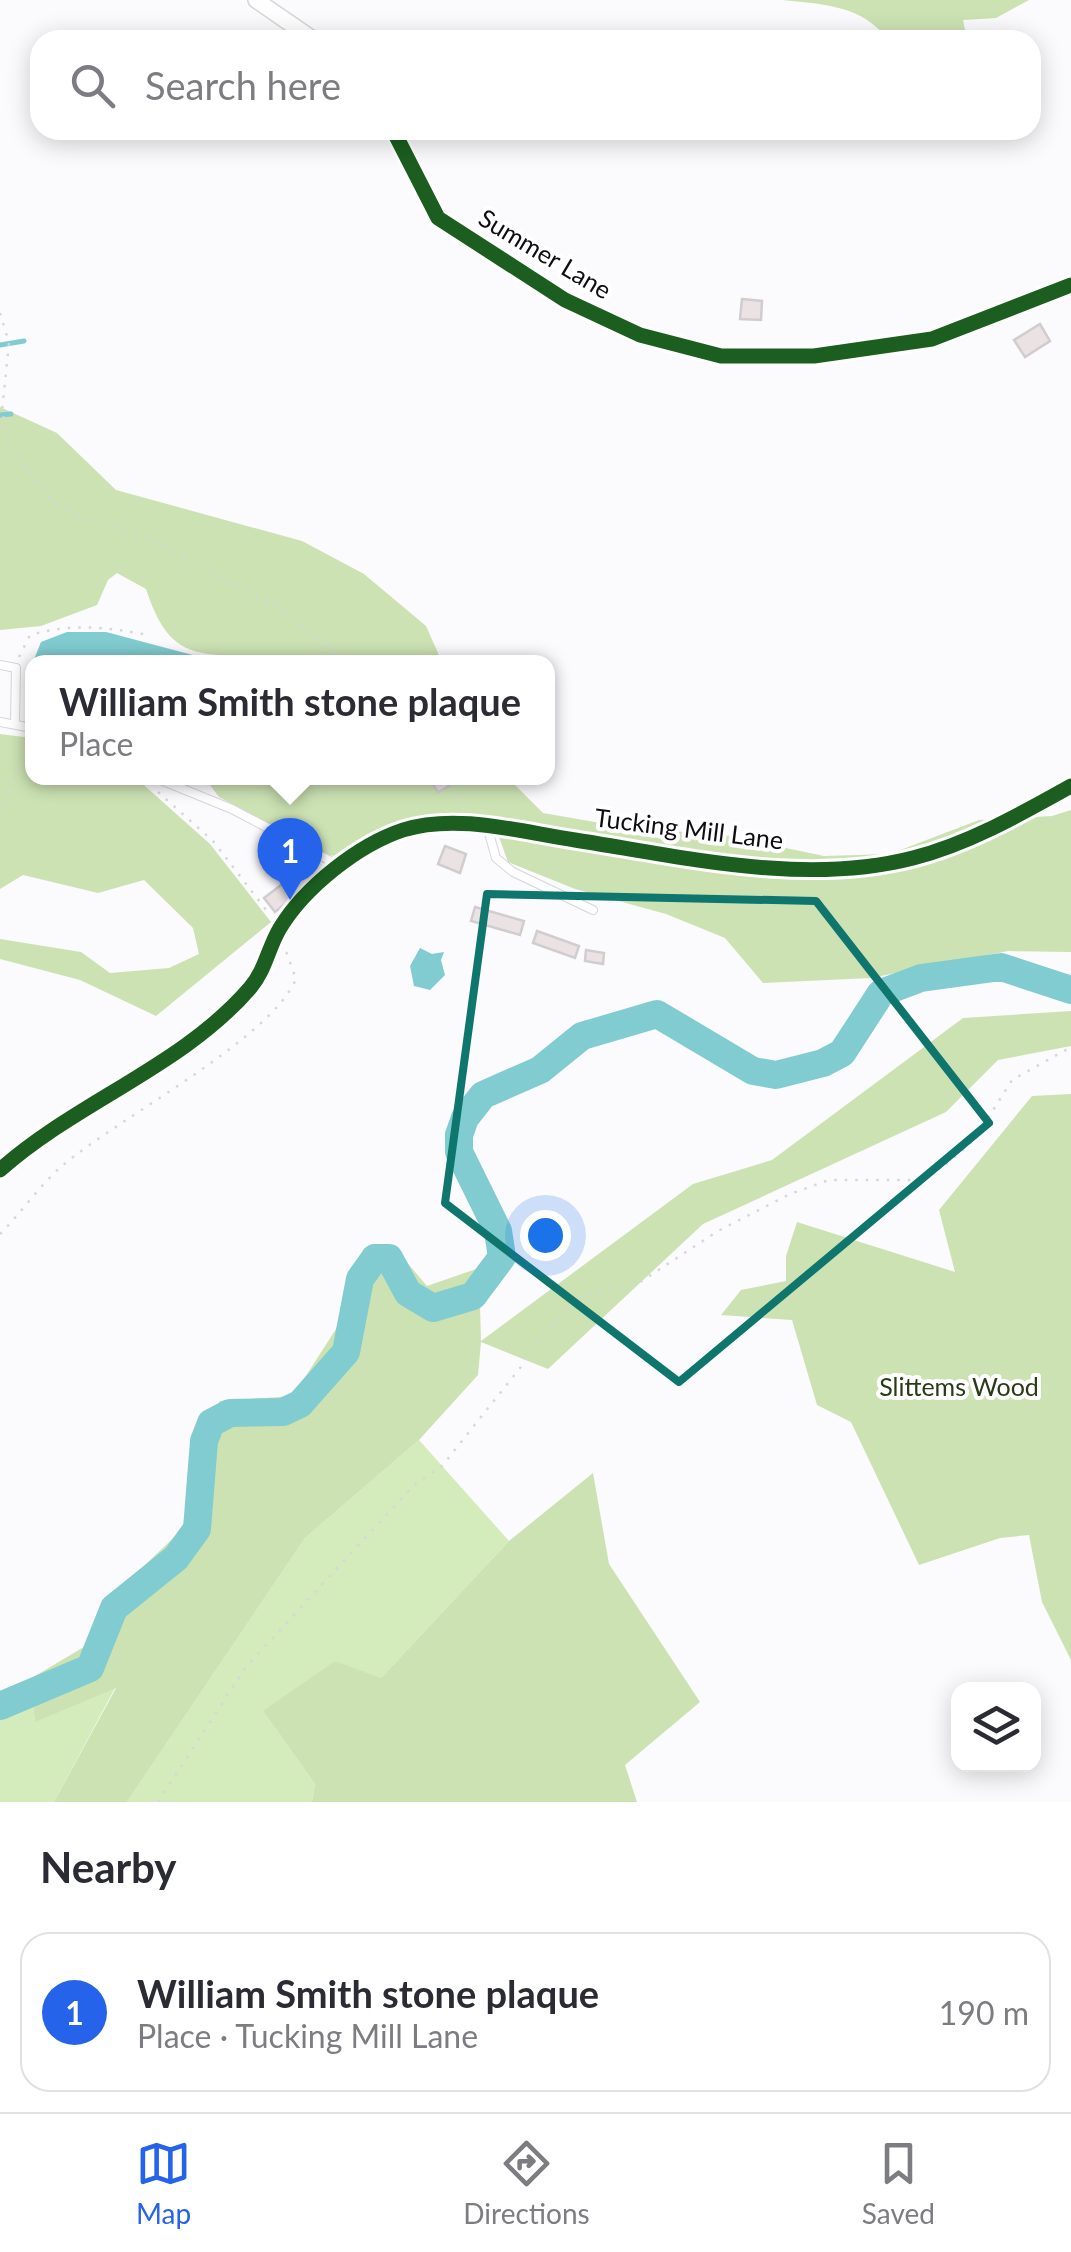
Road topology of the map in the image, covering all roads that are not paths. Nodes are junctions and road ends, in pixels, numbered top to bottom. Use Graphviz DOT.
graph roads {
  1 [pos="256,0"];
  2 [pos="300,30"];
  3 [pos="398,140"];
  4 [pos="1071,285"];
  5 [pos="0,665"];
  6 [pos="0,722"];
  7 [pos="16,724"];
  8 [pos="25,726"];
  9 [pos="173,785"];
  10 [pos="1071,786"];
  11 [pos="480,826"];
  12 [pos="340,866"];
  13 [pos="593,910"];
  14 [pos="0,1170"];
  1 -- 2 [label="street"];
  3 -- 4 [label="street, Summer Lane"];
  5 -- 7 [label="lane"];
  6 -- 7 [label="lane"];
  7 -- 8 [label="lane"];
  9 -- 12 [label="lane"];
  10 -- 11 [label="street, Tucking Mill Lane"];
  11 -- 12 [label="street, Tucking Mill Lane"];
  11 -- 13 [label="lane"];
  12 -- 14 [label="street, Tucking Mill Lane"];
}
